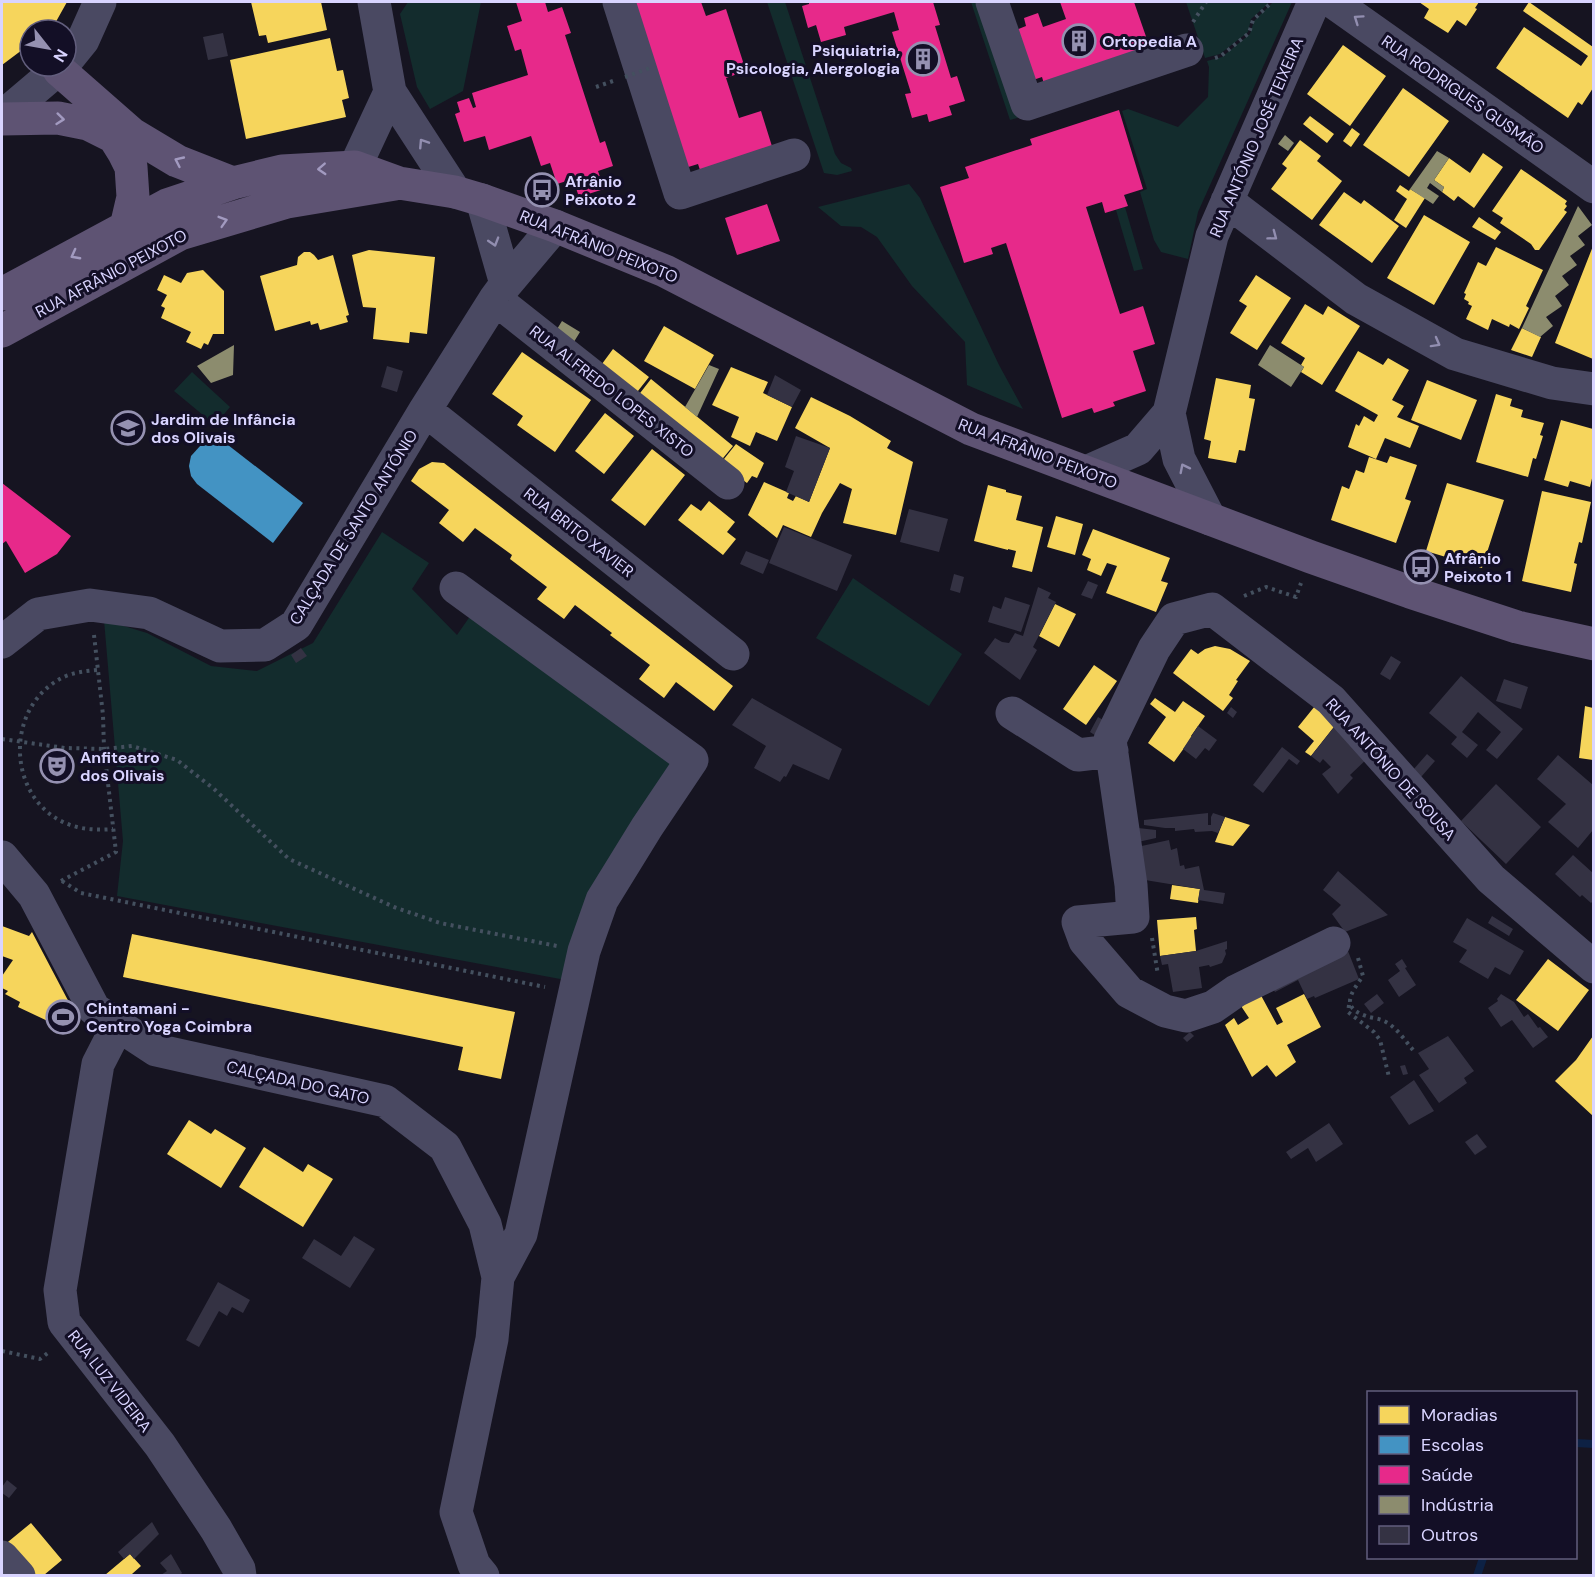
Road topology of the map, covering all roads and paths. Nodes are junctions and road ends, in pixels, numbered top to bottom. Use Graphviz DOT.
graph roads {
  1 [pos="100,2"];
  2 [pos="374,2"];
  3 [pos="619,2"];
  4 [pos="992,2"];
  5 [pos="1206,2"];
  6 [pos="1272,2"];
  7 [pos="1314,2"];
  8 [pos="1333,2"];
  9 [pos="1197,44"];
  10 [pos="78,46"];
  11 [pos="650,68"];
  12 [pos="625,77"];
  13 [pos="48,78"];
  14 [pos="74,78"];
  15 [pos="390,92"];
  16 [pos="2,118"];
  17 [pos="794,155"];
  18 [pos="355,167"];
  19 [pos="233,183"];
  20 [pos="399,183"];
  21 [pos="1593,187"];
  22 [pos="469,196"];
  23 [pos="1227,201"];
  24 [pos="555,226"];
  25 [pos="126,227"];
  26 [pos="501,292"];
  27 [pos="2,294"];
  28 [pos="2,331"];
  29 [pos="1593,389"];
  30 [pos="425,410"];
  31 [pos="1169,413"];
  32 [pos="1086,472"];
  33 [pos="728,483"];
  34 [pos="1210,519"];
  35 [pos="1266,587"];
  36 [pos="456,588"];
  37 [pos="1296,597"];
  38 [pos="93,630"];
  39 [pos="1592,638"];
  40 [pos="2,642"];
  41 [pos="733,654"];
  42 [pos="97,670"];
  43 [pos="1012,713"];
  44 [pos="2,739"];
  45 [pos="19,742"];
  46 [pos="104,749"];
  47 [pos="1112,751"];
  48 [pos="113,829"];
  49 [pos="2,857"];
  50 [pos="47,888"];
  51 [pos="1151,935"];
  52 [pos="1334,943"];
  53 [pos="584,951"];
  54 [pos="1155,955"];
  55 [pos="1593,967"];
  56 [pos="575,993"];
  57 [pos="1349,1004"];
  58 [pos="118,1025"];
  59 [pos="1414,1051"];
  60 [pos="1389,1077"];
  61 [pos="498,1277"];
  62 [pos="76,1337"];
  63 [pos="2,1351"];
  64 [pos="2,1557"];
  65 [pos="19,1575"];
  66 [pos="240,1575"];
  67 [pos="483,1575"];
  1 -- 10 [label="street"];
  2 -- 15 [label="street"];
  3 -- 17 [label="street"];
  4 -- 9 [label="street"];
  5 -- 9 [label="path"];
  6 -- 9 [label="path"];
  7 -- 23 [label="street, RUA ANTÓNIO JOSÉ TEIXEIRA"];
  21 -- 8 [label="street, RUA RODRIGUES GUSMÃO, one-way"];
  11 -- 12 [label="path, bridge"];
  13 -- 16 [label="street"];
  19 -- 14 [label="main road, one-way"];
  15 -- 18 [label="street"];
  22 -- 15 [label="street, one-way"];
  16 -- 25 [label="main road, one-way"];
  18 -- 19 [label="main road, RUA AFRÂNIO PEIXOTO, one-way"];
  18 -- 20 [label="main road, RUA AFRÂNIO PEIXOTO"];
  19 -- 25 [label="main road, RUA AFRÂNIO PEIXOTO"];
  20 -- 22 [label="main road, RUA AFRÂNIO PEIXOTO"];
  28 -- 20 [label="main road, RUA AFRÂNIO PEIXOTO, one-way"];
  22 -- 24 [label="main road, RUA AFRÂNIO PEIXOTO"];
  22 -- 26 [label="street, one-way"];
  23 -- 29 [label="street, one-way"];
  23 -- 31 [label="street, RUA ANTÓNIO JOSÉ TEIXEIRA"];
  24 -- 26 [label="street, CALÇADA DE SANTO ANTÓNIO"];
  24 -- 32 [label="main road, RUA AFRÂNIO PEIXOTO"];
  25 -- 27 [label="main road, RUA AFRÂNIO PEIXOTO, one-way"];
  26 -- 30 [label="street, CALÇADA DE SANTO ANTÓNIO"];
  26 -- 33 [label="street, RUA ALFREDO LOPES XISTO"];
  30 -- 40 [label="street, CALÇADA DE SANTO ANTÓNIO"];
  30 -- 41 [label="street, RUA BRITO XAVIER"];
  31 -- 32 [label="street, RUA ANTÓNIO JOSÉ TEIXEIRA"];
  34 -- 31 [label="street, RUA ANTÓNIO JOSÉ TEIXEIRA, one-way"];
  32 -- 34 [label="main road, RUA AFRÂNIO PEIXOTO"];
  34 -- 39 [label="main road, RUA AFRÂNIO PEIXOTO"];
  35 -- 37 [label="path"];
  36 -- 53 [label="street"];
  38 -- 42 [label="path"];
  42 -- 45 [label="path"];
  42 -- 46 [label="path"];
  43 -- 47 [label="street"];
  44 -- 45 [label="path"];
  45 -- 46 [label="path"];
  45 -- 48 [label="path"];
  46 -- 48 [label="path"];
  46 -- 53 [label="path"];
  47 -- 52 [label="street, RUA ANTÓNIO DE SOUSA"];
  47 -- 55 [label="street, RUA ANTÓNIO DE SOUSA"];
  48 -- 50 [label="path"];
  49 -- 50 [label="street, CALÇADA DO GATO"];
  50 -- 56 [label="path"];
  50 -- 58 [label="street, CALÇADA DO GATO"];
  51 -- 54 [label="path"];
  52 -- 57 [label="path"];
  53 -- 56 [label="street"];
  56 -- 61 [label="street"];
  57 -- 59 [label="path"];
  57 -- 60 [label="path"];
  58 -- 61 [label="street, CALÇADA DO GATO"];
  58 -- 62 [label="street, RUA LUZ VIDEIRA"];
  61 -- 67 [label="street, CALÇADA DO GATO"];
  62 -- 63 [label="path"];
  62 -- 66 [label="street, RUA LUZ VIDEIRA"];
  64 -- 65 [label="street"];
}
